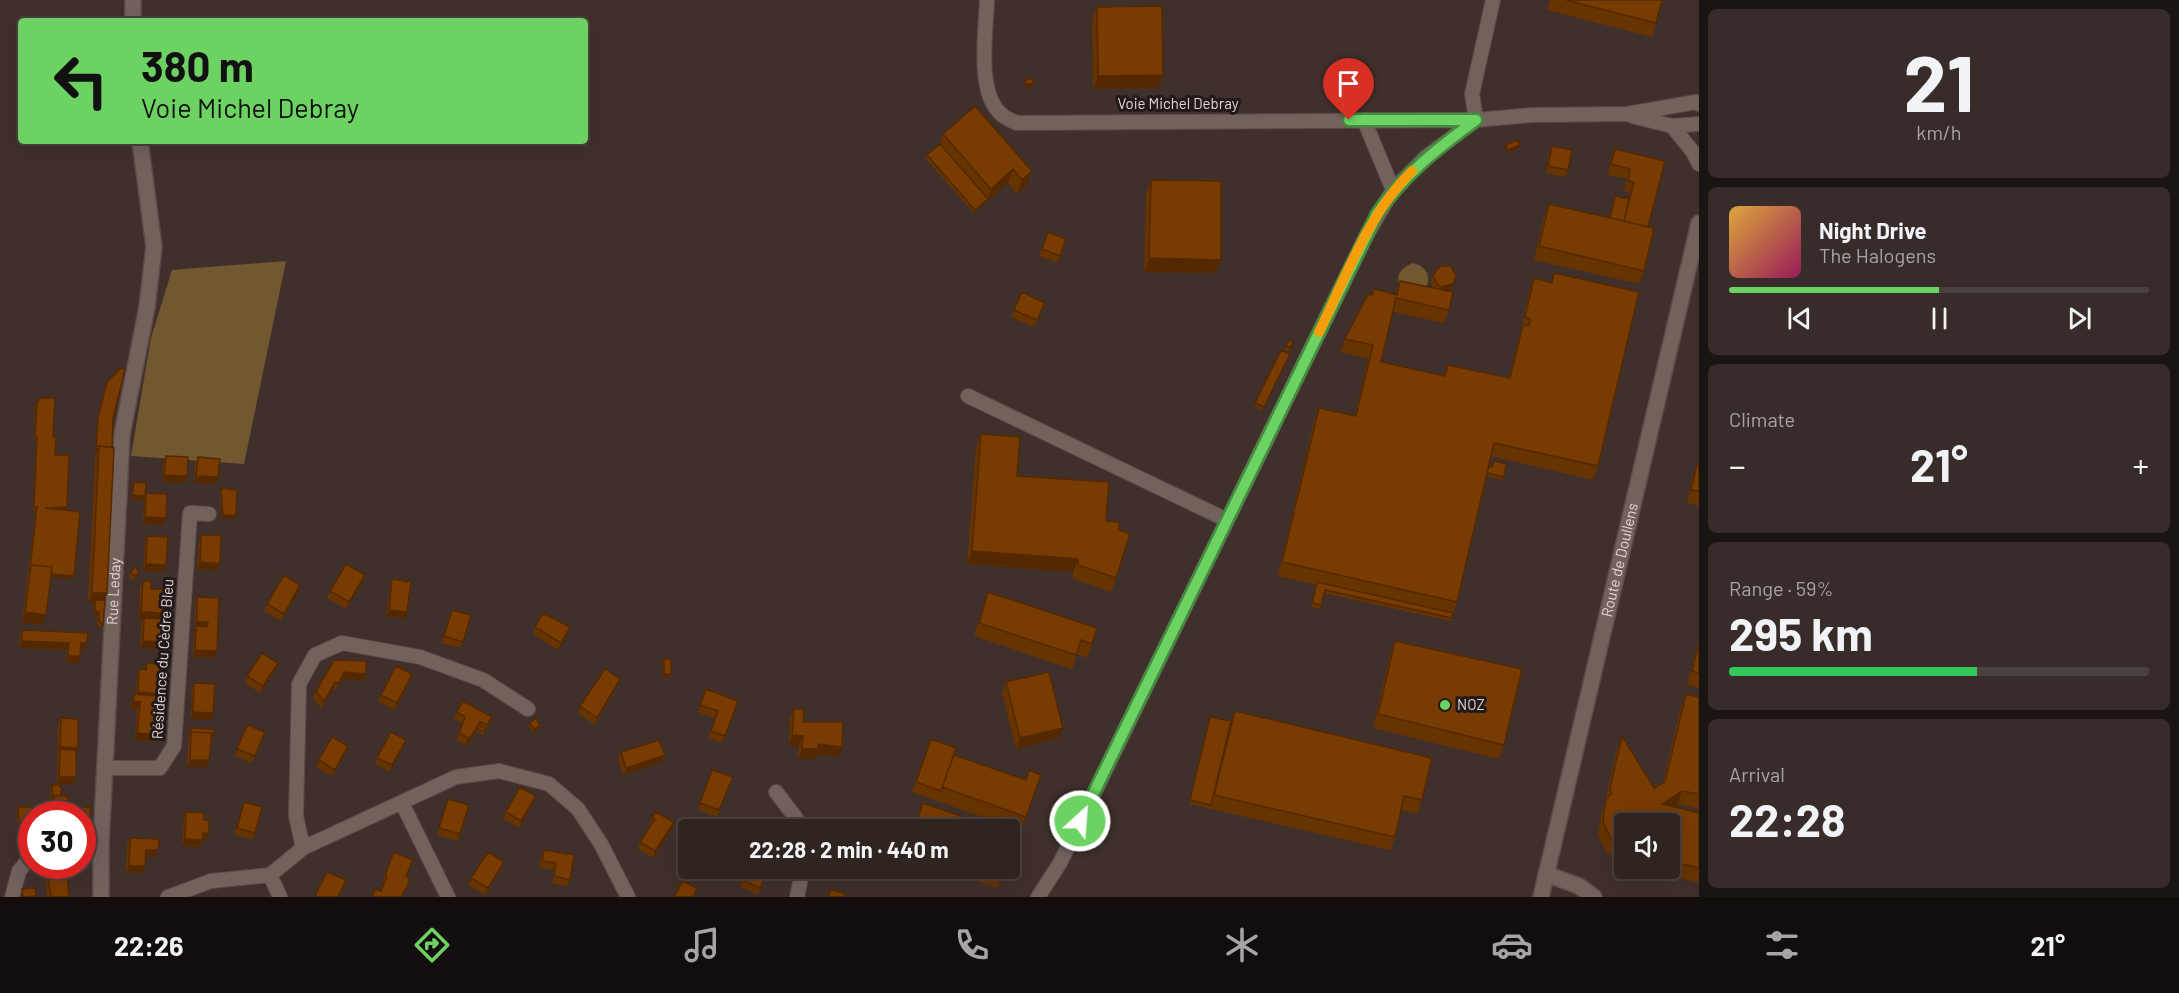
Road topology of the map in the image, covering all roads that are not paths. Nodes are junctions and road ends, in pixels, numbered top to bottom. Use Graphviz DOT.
graph roads {
  1 [pos="133,0"];
  2 [pos="987,0"];
  3 [pos="1493,0"];
  4 [pos="133,18"];
  5 [pos="1698,102"];
  6 [pos="1627,114"];
  7 [pos="1364,120"];
  8 [pos="1476,120"];
  9 [pos="1699,124"];
  10 [pos="1672,126"];
  11 [pos="140,144"];
  12 [pos="1699,164"];
  13 [pos="1393,190"];
  14 [pos="1699,223"];
  15 [pos="968,396"];
  16 [pos="209,514"];
  17 [pos="1227,520"];
  18 [pos="528,709"];
  19 [pos="104,768"];
  20 [pos="776,792"];
  21 [pos="402,803"];
  22 [pos="796,819"];
  23 [pos="96,842"];
  24 [pos="101,842"];
  25 [pos="303,848"];
  26 [pos="270,874"];
  27 [pos="1546,874"];
  28 [pos="18,875"];
  29 [pos="101,879"];
  30 [pos="801,879"];
  31 [pos="12,897"];
  32 [pos="101,897"];
  33 [pos="111,897"];
  34 [pos="168,897"];
  35 [pos="280,897"];
  36 [pos="448,897"];
  37 [pos="628,897"];
  38 [pos="797,897"];
  39 [pos="1038,897"];
  40 [pos="1541,897"];
  41 [pos="1594,897"];
  1 -- 4 [label="main road"];
  2 -- 7 [label="street, Voie Michel Debray"];
  3 -- 8 [label="street"];
  5 -- 6 [label="street"];
  6 -- 8 [label="street, Voie Michel Debray"];
  6 -- 10 [label="street"];
  7 -- 8 [label="street, Voie Michel Debray"];
  7 -- 13 [label="street"];
  8 -- 13 [label="street"];
  9 -- 10 [label="street"];
  10 -- 12 [label="street"];
  11 -- 19 [label="main road, Rue Leday"];
  13 -- 17 [label="street"];
  14 -- 27 [label="main road, Route de Doullens"];
  15 -- 17 [label="street"];
  16 -- 19 [label="street, Résidence du Cèdre Bleu"];
  17 -- 39 [label="street"];
  18 -- 25 [label="street"];
  19 -- 24 [label="main road, Rue Leday"];
  20 -- 22 [label="street"];
  21 -- 25 [label="street"];
  21 -- 36 [label="street"];
  21 -- 37 [label="street"];
  23 -- 24 [label="street"];
  24 -- 29 [label="main road, Rue Leday"];
  25 -- 26 [label="street"];
  26 -- 34 [label="street"];
  26 -- 35 [label="street"];
  27 -- 40 [label="main road, Route de Doullens"];
  27 -- 41 [label="main road"];
  28 -- 31 [label="street"];
  29 -- 32 [label="main road, Rue Leday"];
  29 -- 33 [label="main road, Rue Leday"];
  30 -- 38 [label="street"];
}
